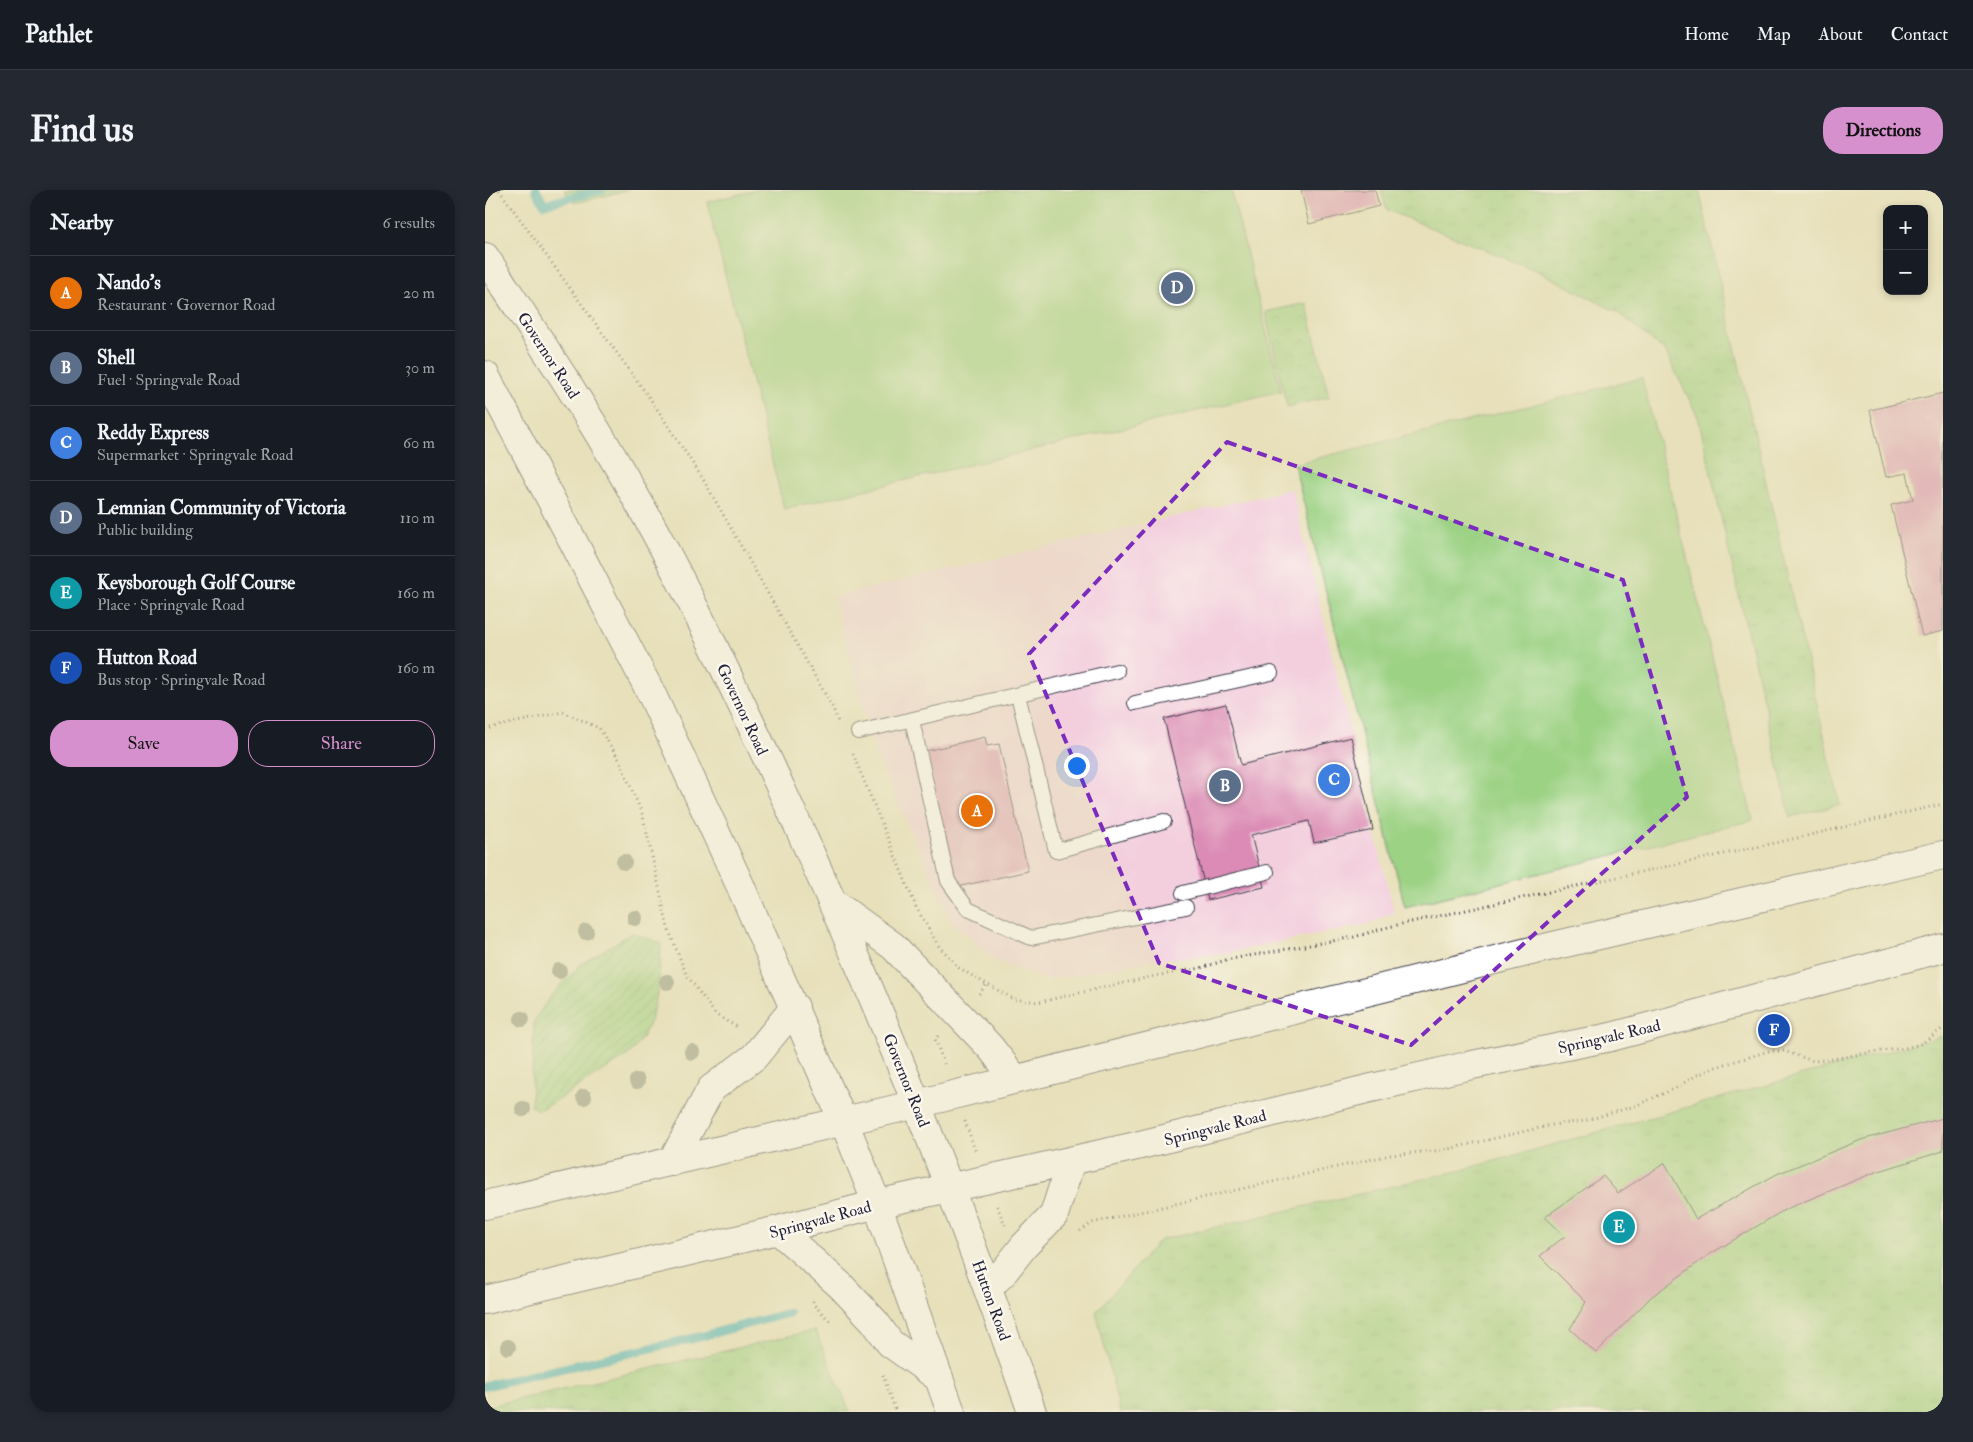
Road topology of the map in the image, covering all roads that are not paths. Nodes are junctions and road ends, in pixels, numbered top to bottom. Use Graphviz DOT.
graph roads {
  1 [pos="485,257"];
  2 [pos="485,375"];
  3 [pos="1117,671"];
  4 [pos="1271,673"];
  5 [pos="1018,695"];
  6 [pos="1135,703"];
  7 [pos="912,720"];
  8 [pos="858,732"];
  9 [pos="1164,821"];
  10 [pos="1943,855"];
  11 [pos="1267,872"];
  12 [pos="1183,893"];
  13 [pos="833,903"];
  14 [pos="1186,907"];
  15 [pos="1943,948"];
  16 [pos="795,1007"];
  17 [pos="1015,1079"];
  18 [pos="917,1104"];
  19 [pos="843,1121"];
  20 [pos="1071,1161"];
  21 [pos="672,1162"];
  22 [pos="950,1188"];
  23 [pos="877,1204"];
  24 [pos="485,1205"];
  25 [pos="778,1230"];
  26 [pos="988,1288"];
  27 [pos="485,1300"];
  28 [pos="939,1378"];
  29 [pos="951,1412"];
  30 [pos="1032,1412"];
  1 -- 13 [label="main road, Governor Road"];
  2 -- 16 [label="main road"];
  3 -- 5 [label="lane"];
  4 -- 6 [label="lane"];
  5 -- 7 [label="lane"];
  5 -- 9 [label="lane"];
  7 -- 8 [label="lane"];
  7 -- 14 [label="lane"];
  10 -- 17 [label="main road"];
  11 -- 12 [label="lane"];
  13 -- 17 [label="main road"];
  13 -- 18 [label="main road, Governor Road"];
  15 -- 20 [label="main road, Springvale Road"];
  16 -- 19 [label="main road"];
  16 -- 21 [label="main road"];
  17 -- 18 [label="main road"];
  18 -- 19 [label="main road"];
  18 -- 22 [label="main road, Governor Road"];
  19 -- 21 [label="main road"];
  19 -- 23 [label="main road"];
  20 -- 22 [label="main road, Springvale Road"];
  20 -- 26 [label="main road"];
  21 -- 24 [label="main road"];
  22 -- 23 [label="main road, Springvale Road"];
  22 -- 26 [label="main road, Hutton Road"];
  23 -- 25 [label="main road, Springvale Road"];
  23 -- 28 [label="main road"];
  25 -- 27 [label="main road, Springvale Road"];
  25 -- 28 [label="main road"];
  26 -- 30 [label="main road, Hutton Road"];
  28 -- 29 [label="main road"];
}
